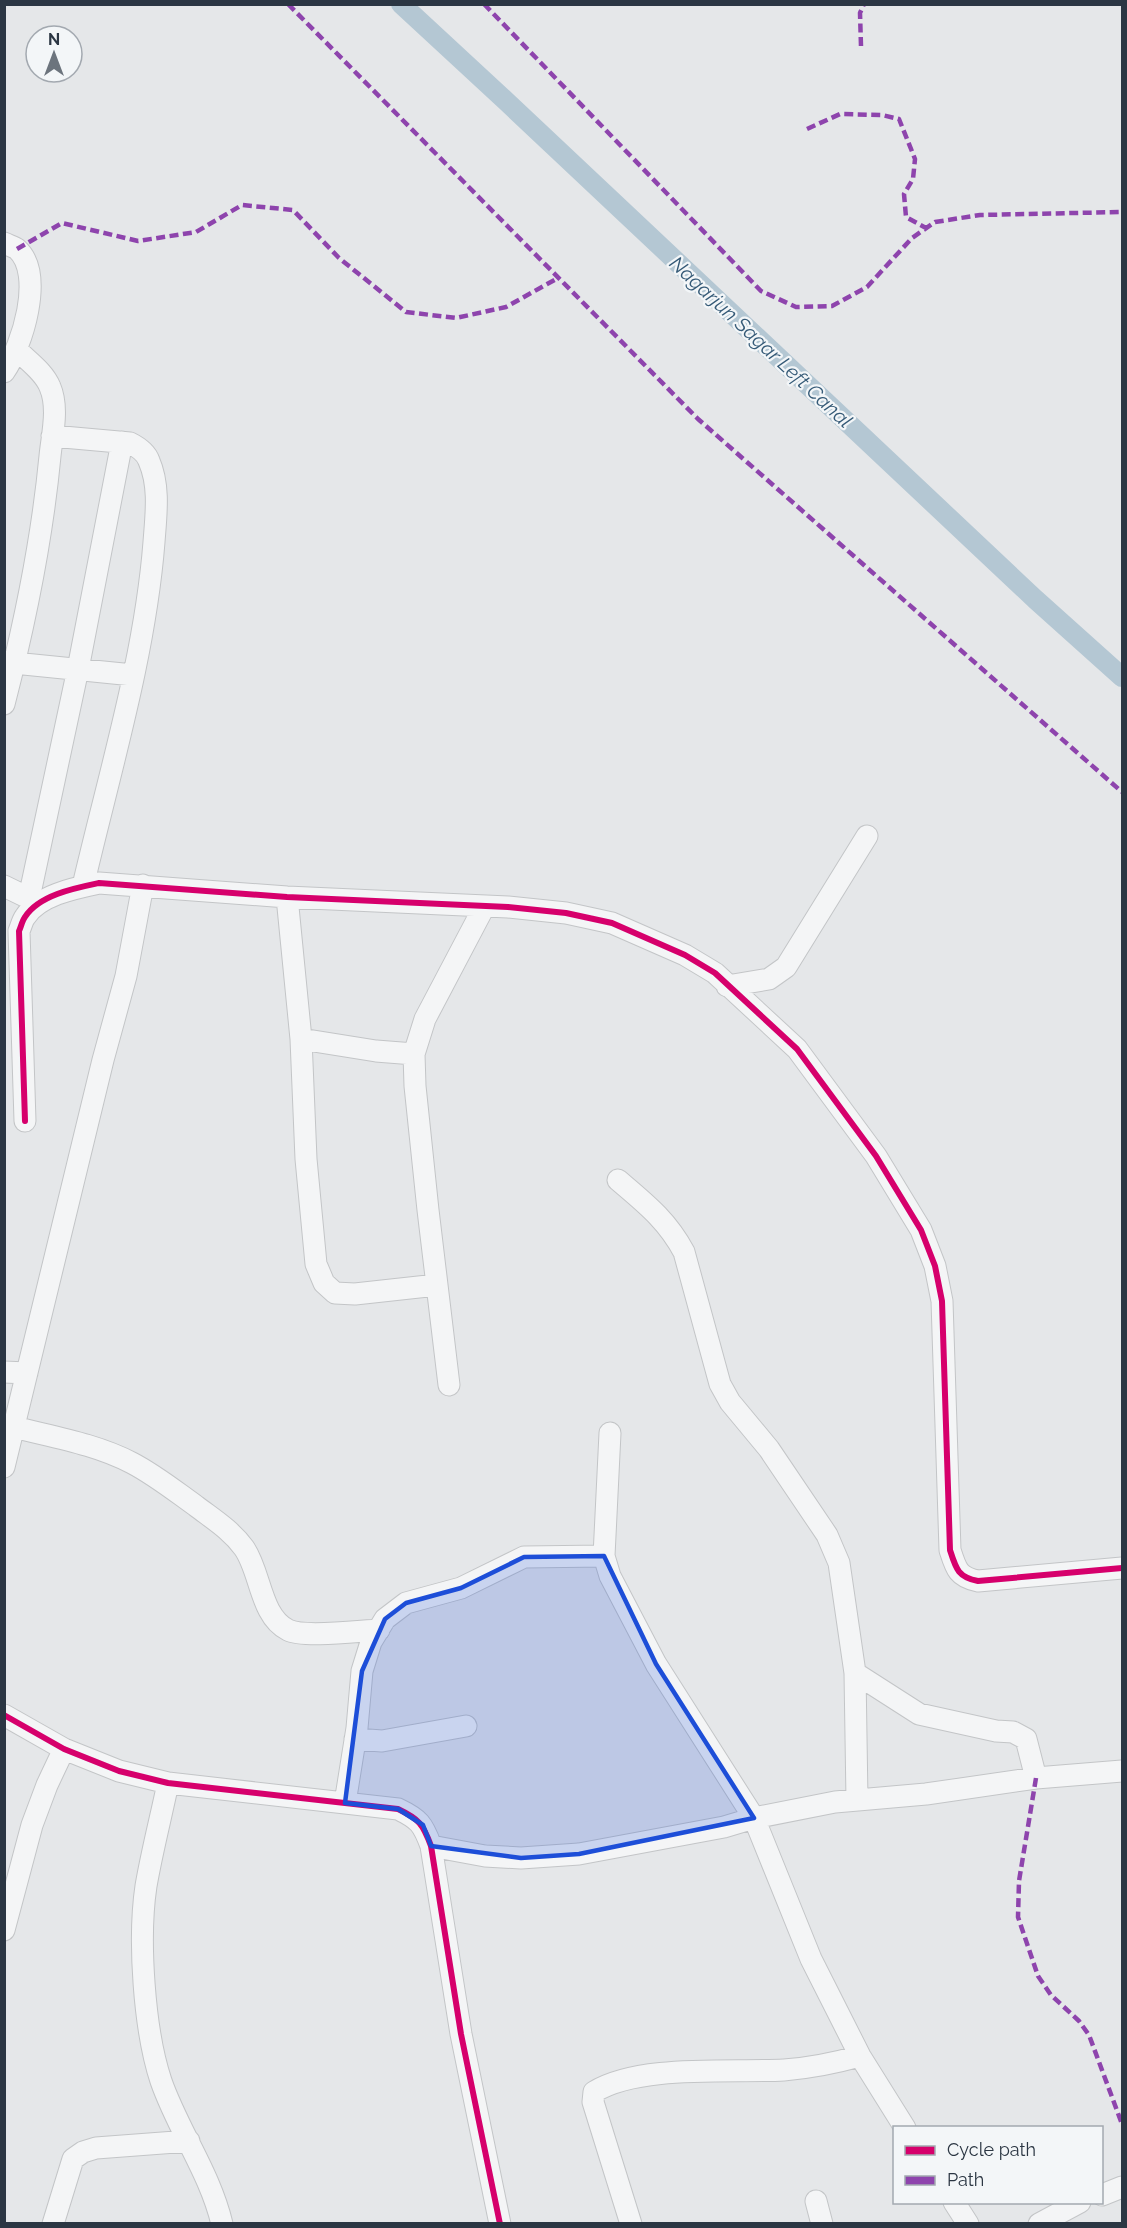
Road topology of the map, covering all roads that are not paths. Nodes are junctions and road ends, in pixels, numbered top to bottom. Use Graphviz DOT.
graph roads {
  1 [pos="4,243"];
  2 [pos="17,350"];
  3 [pos="4,372"];
  4 [pos="52,436"];
  5 [pos="122,442"];
  6 [pos="10,662"];
  7 [pos="78,669"];
  8 [pos="133,675"];
  9 [pos="4,704"];
  10 [pos="867,836"];
  11 [pos="143,885"];
  12 [pos="4,886"];
  13 [pos="83,886"];
  14 [pos="288,897"];
  15 [pos="34,901"];
  16 [pos="484,907"];
  17 [pos="728,986"];
  18 [pos="301,1039"];
  19 [pos="414,1054"];
  20 [pos="25,1121"];
  21 [pos="618,1180"];
  22 [pos="437,1285"];
  23 [pos="4,1372"];
  24 [pos="27,1373"];
  25 [pos="449,1385"];
  26 [pos="14,1427"];
  27 [pos="610,1432"];
  28 [pos="4,1467"];
  29 [pos="604,1556"];
  30 [pos="1122,1568"];
  31 [pos="378,1630"];
  32 [pos="855,1673"];
  33 [pos="4,1715"];
  34 [pos="466,1726"];
  35 [pos="356,1739"];
  36 [pos="64,1749"];
  37 [pos="1122,1771"];
  38 [pos="1036,1778"];
  39 [pos="168,1783"];
  40 [pos="857,1800"];
  41 [pos="345,1803"];
  42 [pos="754,1818"];
  43 [pos="431,1846"];
  44 [pos="4,1930"];
  45 [pos="860,2056"];
  46 [pos="904,2126"];
  47 [pos="189,2141"];
  48 [pos="1122,2187"];
  49 [pos="1103,2193"];
  50 [pos="816,2201"];
  51 [pos="955,2204"];
  52 [pos="1076,2204"];
  53 [pos="53,2223"];
  54 [pos="222,2223"];
  55 [pos="500,2223"];
  56 [pos="631,2223"];
  57 [pos="822,2223"];
  58 [pos="968,2223"];
  59 [pos="1040,2223"];
  1 -- 2 [label="street"];
  2 -- 3 [label="street"];
  2 -- 4 [label="street"];
  4 -- 5 [label="street"];
  4 -- 6 [label="street"];
  5 -- 7 [label="street"];
  5 -- 8 [label="street"];
  6 -- 7 [label="street"];
  6 -- 9 [label="street"];
  7 -- 8 [label="street"];
  7 -- 15 [label="street"];
  8 -- 13 [label="street"];
  10 -- 17 [label="street"];
  11 -- 13 [label="street"];
  11 -- 14 [label="street"];
  11 -- 24 [label="street"];
  12 -- 15 [label="street"];
  13 -- 15 [label="street"];
  14 -- 16 [label="street"];
  14 -- 18 [label="street"];
  15 -- 20 [label="street"];
  16 -- 17 [label="street"];
  16 -- 19 [label="street"];
  17 -- 30 [label="street"];
  18 -- 19 [label="street"];
  18 -- 22 [label="street"];
  19 -- 22 [label="street"];
  21 -- 32 [label="street"];
  22 -- 25 [label="street"];
  23 -- 24 [label="street"];
  24 -- 26 [label="street"];
  26 -- 28 [label="street"];
  26 -- 31 [label="street"];
  27 -- 29 [label="street"];
  29 -- 31 [label="street"];
  29 -- 42 [label="street"];
  31 -- 35 [label="street"];
  32 -- 38 [label="street"];
  32 -- 40 [label="street"];
  33 -- 36 [label="street"];
  34 -- 35 [label="street"];
  35 -- 41 [label="street"];
  36 -- 39 [label="street"];
  36 -- 44 [label="street"];
  37 -- 38 [label="street"];
  38 -- 40 [label="street"];
  39 -- 41 [label="street"];
  39 -- 47 [label="street"];
  40 -- 42 [label="street"];
  41 -- 43 [label="street"];
  42 -- 43 [label="street"];
  42 -- 45 [label="street"];
  43 -- 55 [label="street"];
  45 -- 46 [label="street"];
  45 -- 56 [label="street"];
  47 -- 53 [label="street"];
  47 -- 54 [label="street"];
  48 -- 49 [label="street"];
  50 -- 57 [label="street"];
  51 -- 58 [label="street"];
  52 -- 59 [label="street"];
}
